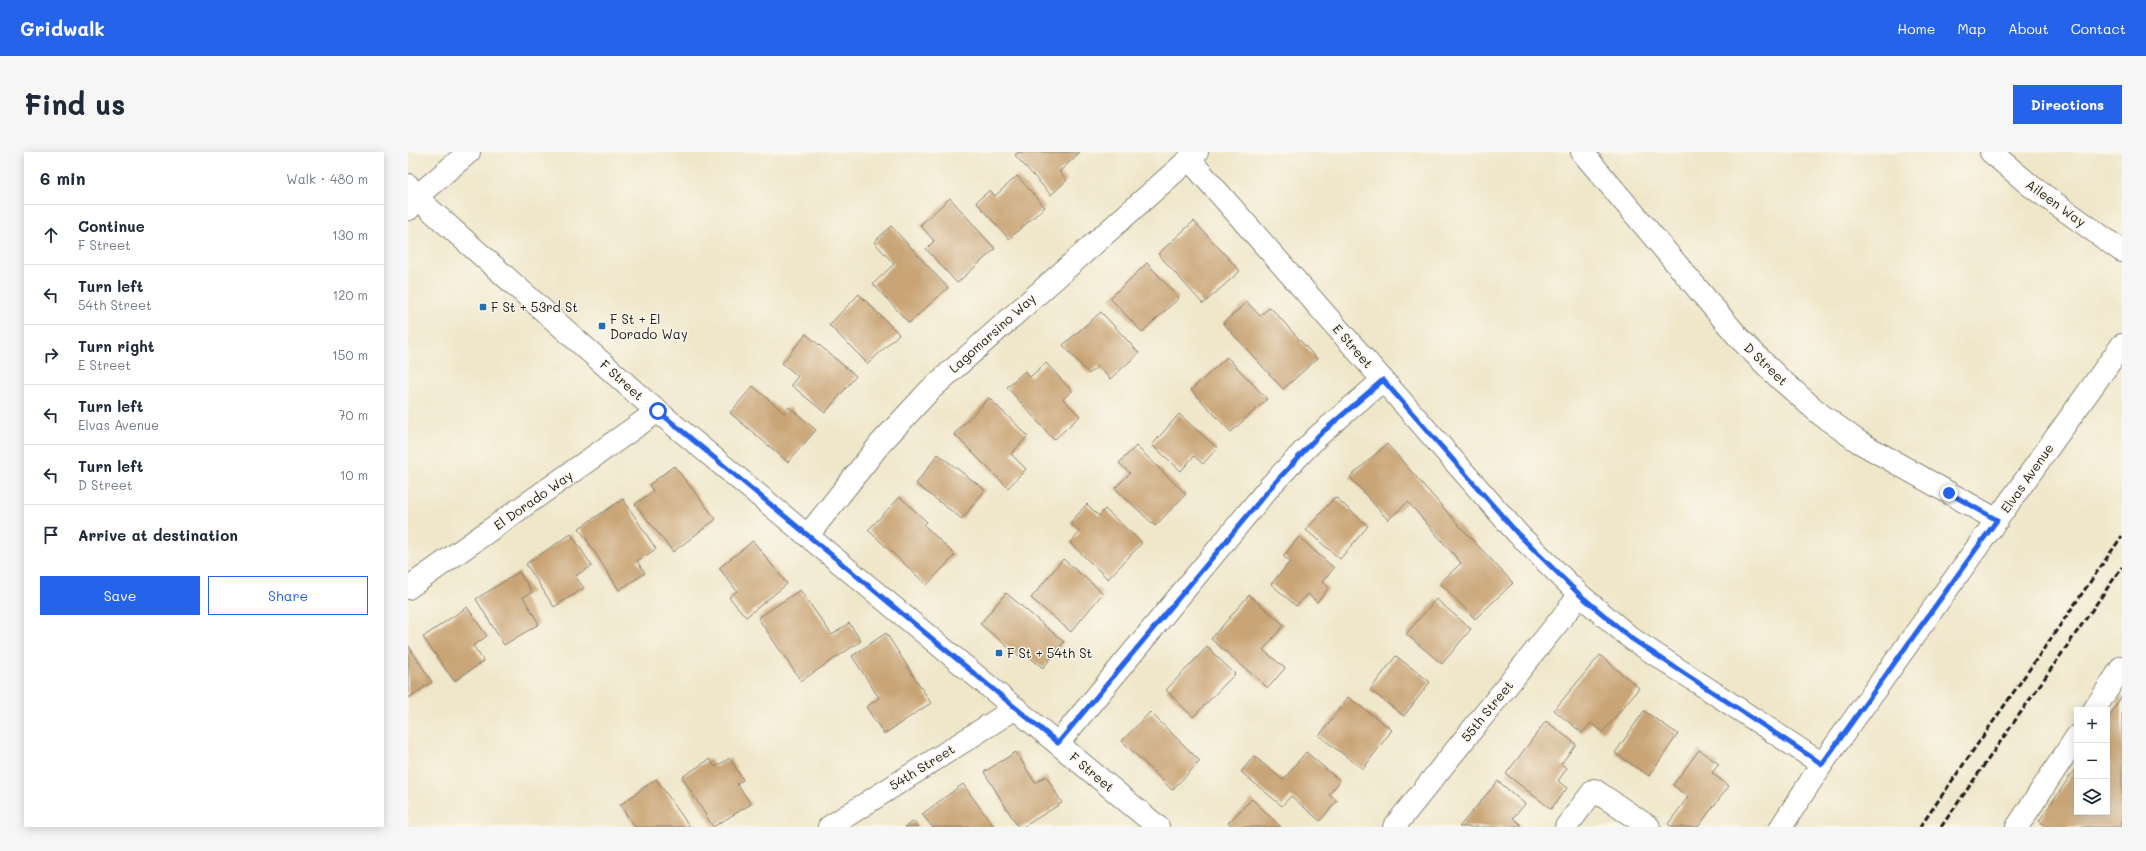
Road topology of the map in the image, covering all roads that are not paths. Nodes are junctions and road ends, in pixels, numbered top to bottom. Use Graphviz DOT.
graph roads {
  1 [pos="469,152"];
  2 [pos="1582,152"];
  3 [pos="1991,152"];
  4 [pos="1193,155"];
  5 [pos="411,197"];
  6 [pos="2122,251"];
  7 [pos="2122,345"];
  8 [pos="1383,380"];
  9 [pos="658,411"];
  10 [pos="1997,520"];
  11 [pos="808,535"];
  12 [pos="408,588"];
  13 [pos="1580,595"];
  14 [pos="2122,667"];
  15 [pos="2096,707"];
  16 [pos="1016,708"];
  17 [pos="2074,741"];
  18 [pos="1058,743"];
  19 [pos="1822,764"];
  20 [pos="829,827"];
  21 [pos="1158,827"];
  22 [pos="1394,827"];
  23 [pos="1566,827"];
  24 [pos="1649,827"];
  25 [pos="1781,827"];
  26 [pos="2017,827"];
  1 -- 5 [label="street"];
  2 -- 10 [label="street, D Street"];
  3 -- 6 [label="street, Aileen Way"];
  4 -- 8 [label="street, E Street"];
  4 -- 11 [label="street, Lagomarsino Way"];
  5 -- 9 [label="street, F Street"];
  7 -- 10 [label="street, Elvas Avenue"];
  8 -- 13 [label="street, E Street"];
  8 -- 18 [label="street"];
  9 -- 11 [label="street, F Street"];
  9 -- 12 [label="street, El Dorado Way"];
  10 -- 19 [label="street, Elvas Avenue"];
  11 -- 16 [label="street, F Street"];
  13 -- 19 [label="street, E Street"];
  13 -- 22 [label="street, 55th Street"];
  14 -- 15 [label="street"];
  16 -- 18 [label="street, F Street"];
  16 -- 20 [label="street, 54th Street"];
  17 -- 26 [label="street"];
  18 -- 21 [label="street, F Street"];
  19 -- 25 [label="street, Elvas Avenue"];
  23 -- 24 [label="street"];
}
